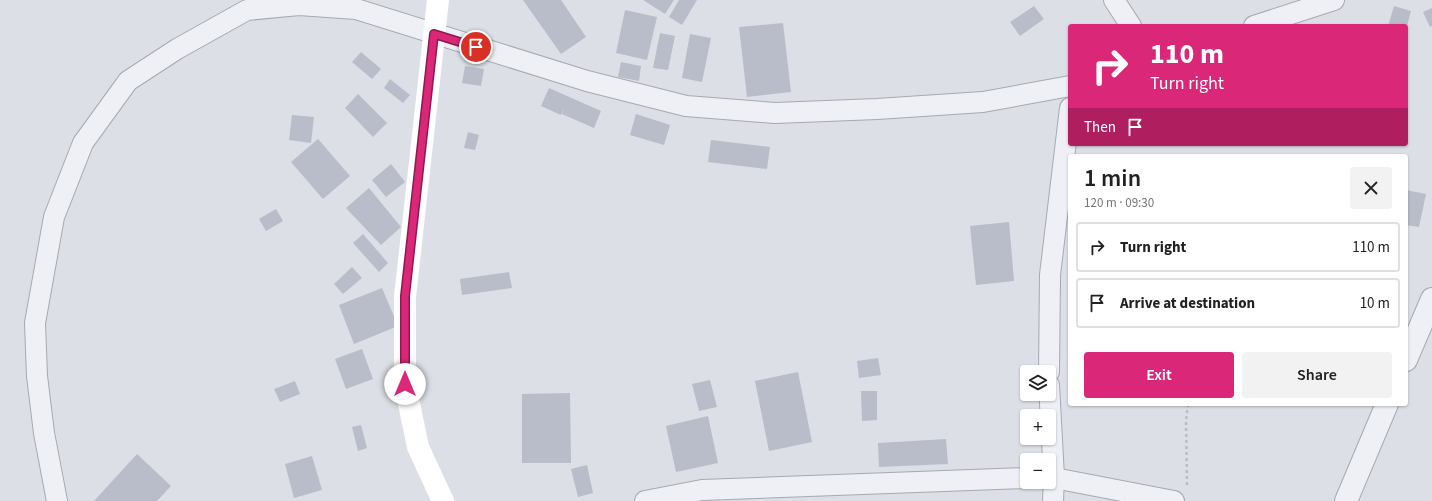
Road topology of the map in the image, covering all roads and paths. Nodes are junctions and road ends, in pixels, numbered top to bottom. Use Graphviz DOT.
graph roads {
  1 [pos="438,0"];
  2 [pos="1114,0"];
  3 [pos="1334,0"];
  4 [pos="1130,24"];
  5 [pos="1260,24"];
  6 [pos="434,34"];
  7 [pos="1068,86"];
  8 [pos="1068,125"];
  9 [pos="1432,299"];
  10 [pos="1408,355"];
  11 [pos="1049,365"];
  12 [pos="1049,401"];
  13 [pos="1188,406"];
  14 [pos="1387,406"];
  15 [pos="1051,453"];
  16 [pos="1020,478"];
  17 [pos="1056,478"];
  18 [pos="1187,486"];
  19 [pos="1052,489"];
  20 [pos="57,501"];
  21 [pos="444,501"];
  22 [pos="645,501"];
  23 [pos="1053,501"];
  24 [pos="1174,501"];
  25 [pos="1346,501"];
  1 -- 6 [label="main road"];
  2 -- 4 [label="street"];
  3 -- 5 [label="street"];
  6 -- 7 [label="street"];
  6 -- 20 [label="street"];
  6 -- 21 [label="main road"];
  8 -- 11 [label="street"];
  9 -- 10 [label="street"];
  12 -- 15 [label="street"];
  13 -- 18 [label="path"];
  14 -- 25 [label="street"];
  16 -- 22 [label="street"];
  17 -- 24 [label="street"];
  19 -- 23 [label="street"];
}
